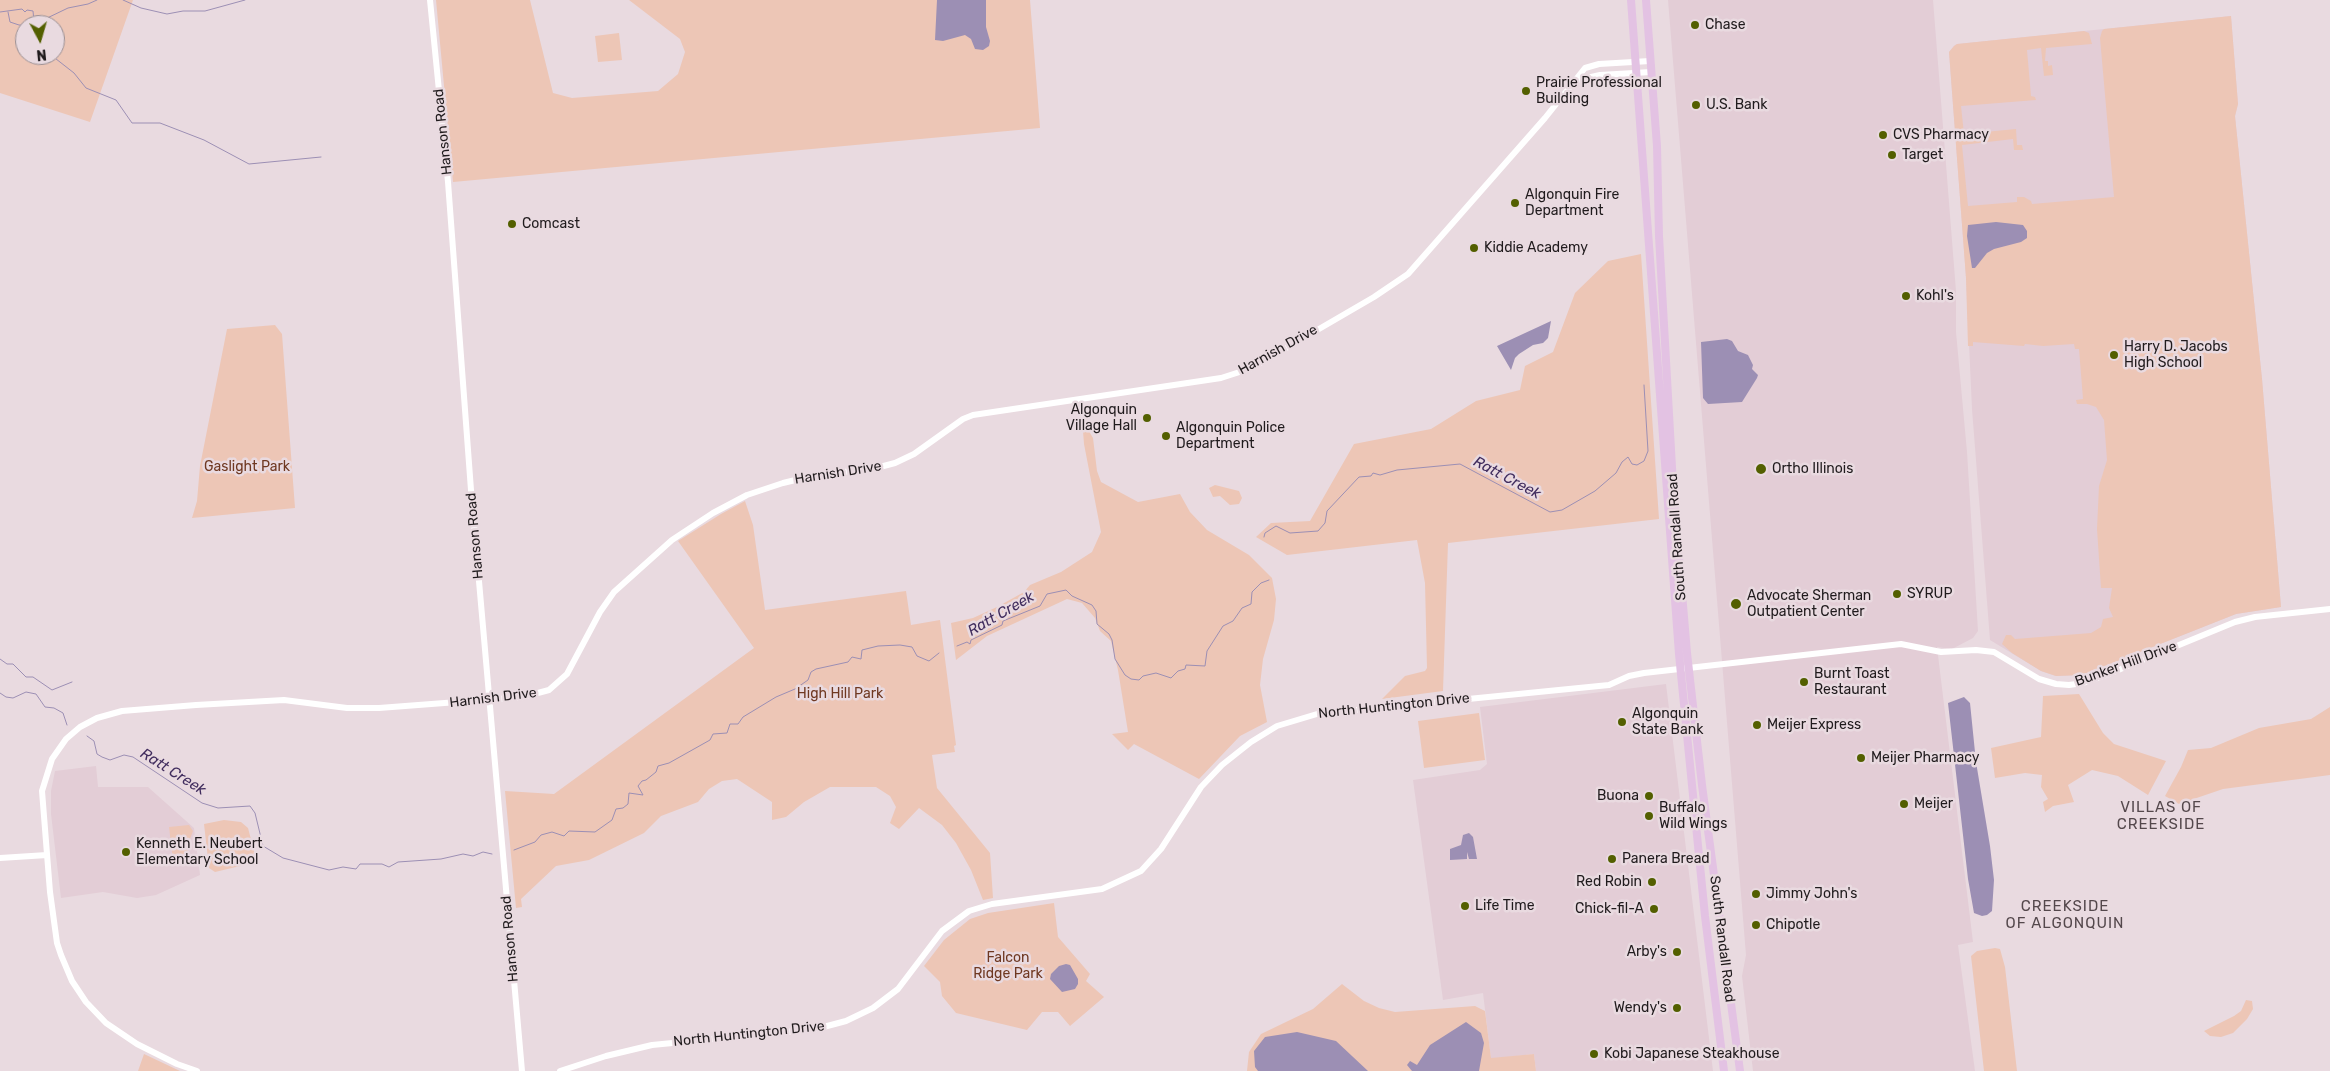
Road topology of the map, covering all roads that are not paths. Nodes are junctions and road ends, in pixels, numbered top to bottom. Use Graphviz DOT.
graph roads {
  1 [pos="430,0"];
  2 [pos="1631,0"];
  3 [pos="1646,0"];
  4 [pos="1634,61"];
  5 [pos="1650,61"];
  6 [pos="1651,72"];
  7 [pos="1635,74"];
  8 [pos="1578,80"];
  9 [pos="2330,609"];
  10 [pos="1684,668"];
  11 [pos="489,700"];
  12 [pos="46,855"];
  13 [pos="0,858"];
  14 [pos="197,1071"];
  15 [pos="522,1071"];
  16 [pos="560,1071"];
  17 [pos="1724,1071"];
  18 [pos="1740,1071"];
  1 -- 11 [label="street, Hanson Road"];
  2 -- 4 [label="main road, South Randall Road"];
  3 -- 5 [label="main road, South Randall Road"];
  4 -- 5 [label="street, Harnish Drive"];
  4 -- 7 [label="main road, South Randall Road"];
  4 -- 8 [label="street, Harnish Drive"];
  5 -- 6 [label="main road, South Randall Road"];
  6 -- 7 [label="street"];
  6 -- 10 [label="main road, South Randall Road"];
  7 -- 8 [label="street"];
  7 -- 10 [label="main road, South Randall Road"];
  8 -- 11 [label="street, Harnish Drive"];
  9 -- 10 [label="street, Bunker Hill Drive"];
  10 -- 16 [label="street, North Huntington Drive"];
  10 -- 17 [label="main road, South Randall Road"];
  10 -- 18 [label="main road, South Randall Road"];
  11 -- 12 [label="street, Harnish Drive"];
  11 -- 15 [label="street, Hanson Road"];
  12 -- 13 [label="street"];
  12 -- 14 [label="street"];
}
